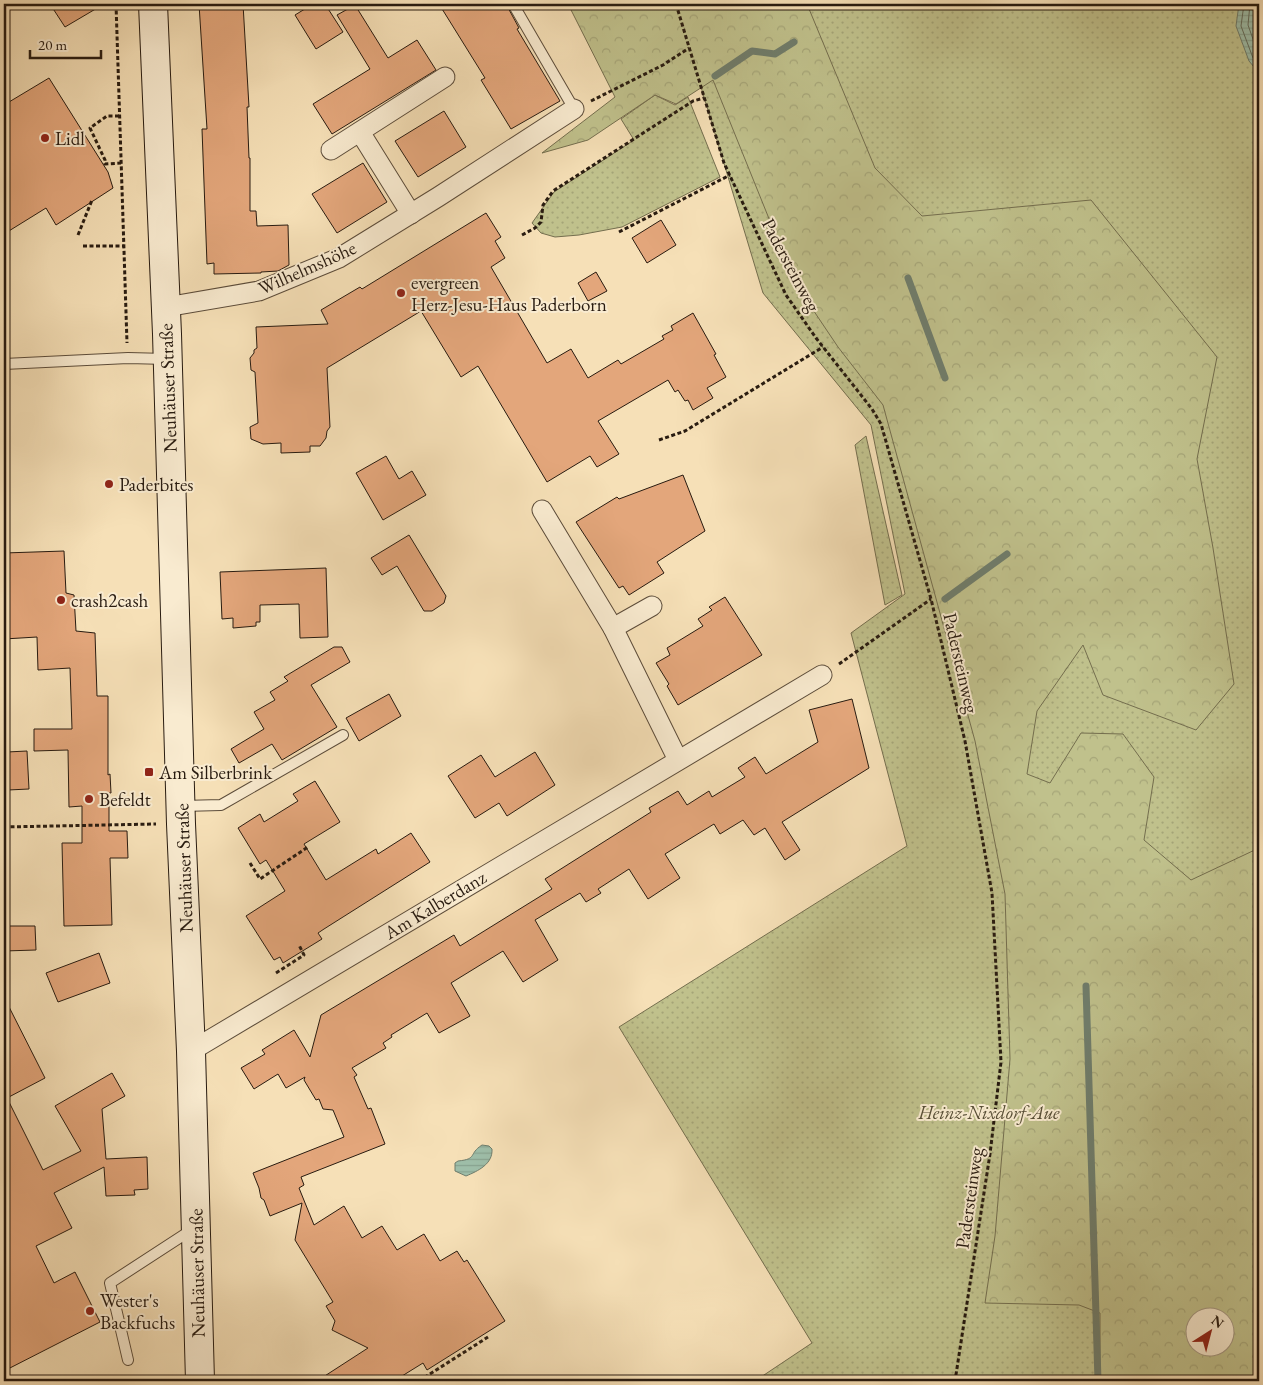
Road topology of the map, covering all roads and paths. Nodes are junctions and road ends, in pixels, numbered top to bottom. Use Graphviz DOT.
graph roads {
  1 [pos="116,4"];
  2 [pos="153,4"];
  3 [pos="513,4"];
  4 [pos="676,4"];
  5 [pos="689,48"];
  6 [pos="444,77"];
  7 [pos="704,98"];
  8 [pos="574,109"];
  9 [pos="120,116"];
  10 [pos="360,132"];
  11 [pos="331,150"];
  12 [pos="121,163"];
  13 [pos="730,175"];
  14 [pos="92,200"];
  15 [pos="411,214"];
  16 [pos="619,232"];
  17 [pos="78,235"];
  18 [pos="522,235"];
  19 [pos="83,246"];
  20 [pos="124,246"];
  21 [pos="166,307"];
  22 [pos="823,347"];
  23 [pos="128,358"];
  24 [pos="168,359"];
  25 [pos="4,364"];
  26 [pos="658,440"];
  27 [pos="542,510"];
  28 [pos="931,599"];
  29 [pos="652,606"];
  30 [pos="613,628"];
  31 [pos="822,676"];
  32 [pos="343,735"];
  33 [pos="678,760"];
  34 [pos="181,815"];
  35 [pos="4,827"];
  36 [pos="308,847"];
  37 [pos="250,863"];
  38 [pos="299,945"];
  39 [pos="269,978"];
  40 [pos="191,1051"];
  41 [pos="196,1227"];
  42 [pos="488,1337"];
  43 [pos="128,1360"];
  44 [pos="200,1381"];
  45 [pos="419,1381"];
  46 [pos="955,1381"];
  1 -- 9 [label="path"];
  2 -- 21 [label="main road, Neuhäuser Straße"];
  3 -- 8 [label="lane"];
  4 -- 5 [label="path, Padersteinweg"];
  5 -- 7 [label="path, Padersteinweg"];
  5 -- 8 [label="path"];
  6 -- 10 [label="street"];
  7 -- 13 [label="path, Padersteinweg"];
  7 -- 18 [label="path"];
  8 -- 15 [label="street, Wilhelmshöhe"];
  9 -- 12 [label="path"];
  9 -- 12 [label="path"];
  10 -- 11 [label="street"];
  10 -- 15 [label="street"];
  12 -- 20 [label="path"];
  13 -- 16 [label="path"];
  13 -- 22 [label="path, Padersteinweg"];
  14 -- 17 [label="path"];
  15 -- 21 [label="street, Wilhelmshöhe"];
  19 -- 20 [label="path"];
  20 -- 23 [label="path"];
  21 -- 24 [label="main road, Neuhäuser Straße"];
  22 -- 26 [label="path"];
  22 -- 28 [label="path, Padersteinweg"];
  23 -- 24 [label="lane"];
  23 -- 25 [label="lane"];
  24 -- 34 [label="main road, Neuhäuser Straße"];
  27 -- 30 [label="street"];
  28 -- 31 [label="path"];
  28 -- 46 [label="path, Padersteinweg"];
  29 -- 30 [label="street"];
  30 -- 33 [label="street"];
  31 -- 33 [label="street, Am Kalberdanz"];
  32 -- 34 [label="lane"];
  33 -- 40 [label="street, Am Kalberdanz"];
  34 -- 35 [label="path"];
  34 -- 40 [label="main road, Neuhäuser Straße"];
  36 -- 37 [label="path"];
  38 -- 39 [label="path"];
  40 -- 41 [label="main road, Neuhäuser Straße"];
  41 -- 43 [label="lane"];
  41 -- 44 [label="main road, Neuhäuser Straße"];
  42 -- 45 [label="path"];
}
